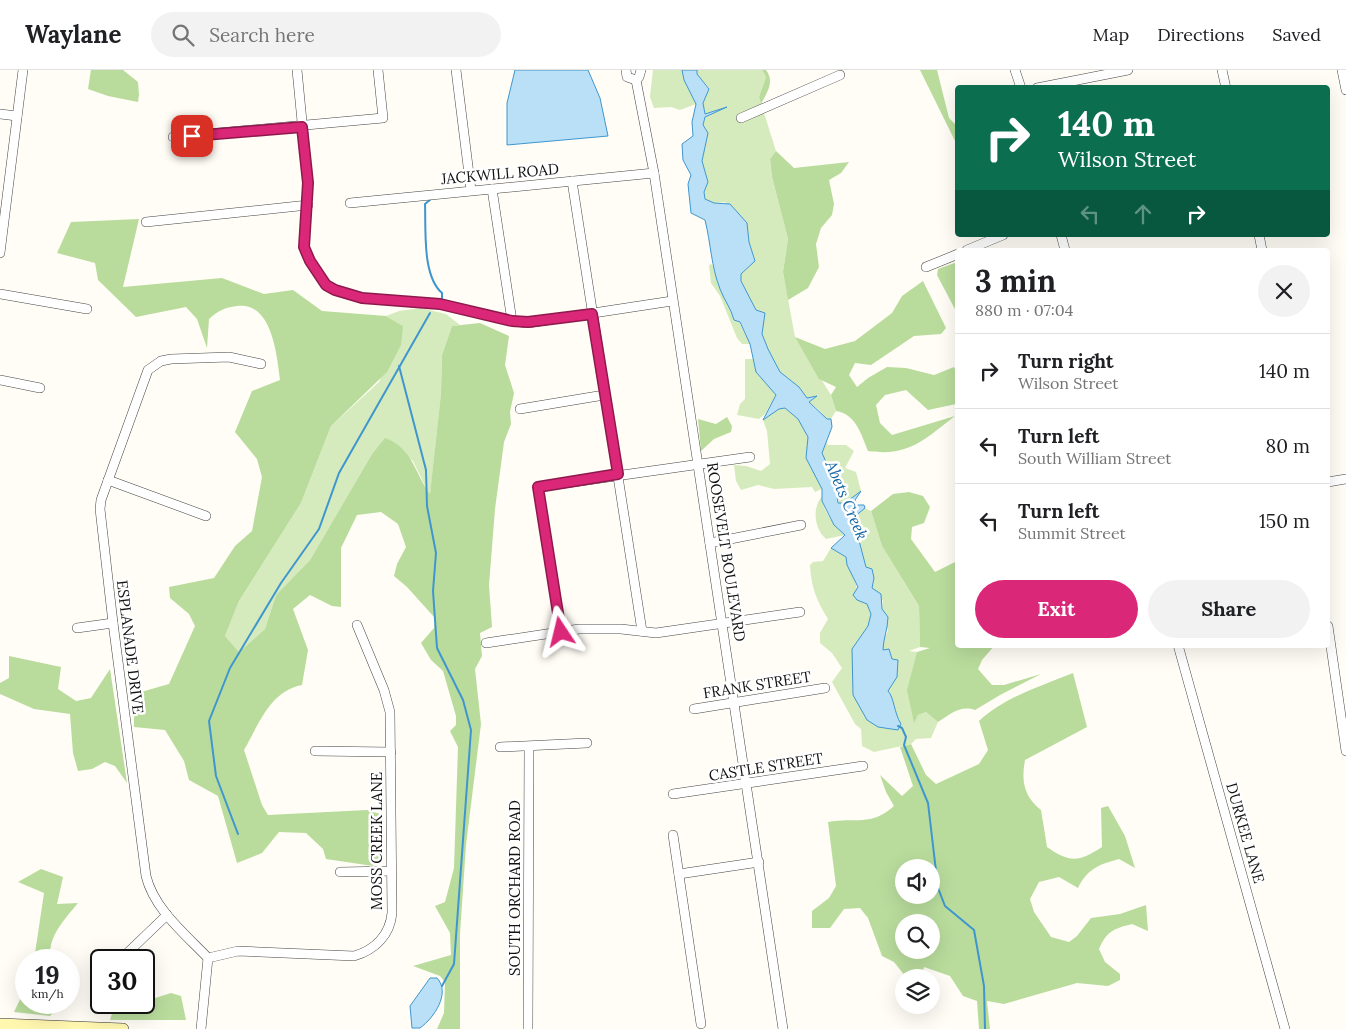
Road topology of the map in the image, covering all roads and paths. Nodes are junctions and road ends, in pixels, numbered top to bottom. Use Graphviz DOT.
graph roads {
  1 [pos="23,70"];
  2 [pos="296,70"];
  3 [pos="378,70"];
  4 [pos="456,70"];
  5 [pos="626,70"];
  6 [pos="641,70"];
  7 [pos="1015,70"];
  8 [pos="1128,70"];
  9 [pos="1222,70"];
  10 [pos="1342,70"];
  11 [pos="840,75"];
  12 [pos="636,80"];
  13 [pos="1020,85"];
  14 [pos="1052,85"];
  15 [pos="1225,85"];
  16 [pos="1346,90"];
  17 [pos="0,114"];
  18 [pos="17,116"];
  19 [pos="741,118"];
  20 [pos="302,127"];
  21 [pos="173,137"];
  22 [pos="654,173"];
  23 [pos="572,180"];
  24 [pos="492,189"];
  25 [pos="471,190"];
  26 [pos="4,195"];
  27 [pos="350,203"];
  28 [pos="308,206"];
  29 [pos="146,222"];
  30 [pos="998,237"];
  31 [pos="972,248"];
  32 [pos="0,253"];
  33 [pos="955,255"];
  34 [pos="926,267"];
  35 [pos="0,294"];
  36 [pos="672,301"];
  37 [pos="87,309"];
  38 [pos="592,314"];
  39 [pos="512,321"];
  40 [pos="261,364"];
  41 [pos="0,380"];
  42 [pos="40,388"];
  43 [pos="604,395"];
  44 [pos="520,409"];
  45 [pos="750,456"];
  46 [pos="698,464"];
  47 [pos="618,474"];
  48 [pos="1346,479"];
  49 [pos="108,480"];
  50 [pos="1330,482"];
  51 [pos="206,516"];
  52 [pos="801,525"];
  53 [pos="710,543"];
  54 [pos="800,612"];
  55 [pos="723,623"];
  56 [pos="113,624"];
  57 [pos="358,625"];
  58 [pos="78,628"];
  59 [pos="642,631"];
  60 [pos="561,632"];
  61 [pos="1330,640"];
  62 [pos="486,643"];
  63 [pos="1179,648"];
  64 [pos="825,688"];
  65 [pos="735,703"];
  66 [pos="694,709"];
  67 [pos="587,743"];
  68 [pos="500,747"];
  69 [pos="529,747"];
  70 [pos="315,751"];
  71 [pos="1346,751"];
  72 [pos="391,752"];
  73 [pos="863,766"];
  74 [pos="747,784"];
  75 [pos="673,794"];
  76 [pos="673,835"];
  77 [pos="759,862"];
  78 [pos="392,871"];
  79 [pos="340,872"];
  80 [pos="679,874"];
  81 [pos="167,915"];
  82 [pos="131,949"];
  83 [pos="208,958"];
  84 [pos="0,1024"];
  85 [pos="701,1024"];
  86 [pos="123,1029"];
  87 [pos="201,1029"];
  88 [pos="528,1029"];
  89 [pos="783,1029"];
  90 [pos="1285,1029"];
  1 -- 18 [label="street"];
  2 -- 20 [label="street"];
  3 -- 20 [label="street"];
  4 -- 25 [label="street"];
  5 -- 12 [label="street"];
  6 -- 12 [label="street"];
  7 -- 13 [label="street"];
  8 -- 14 [label="street"];
  9 -- 15 [label="street"];
  10 -- 16 [label="street"];
  11 -- 19 [label="street"];
  12 -- 22 [label="street, ROOSEVELT BOULEVARD"];
  17 -- 18 [label="street"];
  18 -- 26 [label="street"];
  20 -- 21 [label="street"];
  20 -- 28 [label="street"];
  22 -- 23 [label="street, JACKWILL ROAD"];
  22 -- 36 [label="street, ROOSEVELT BOULEVARD"];
  23 -- 24 [label="street, JACKWILL ROAD"];
  23 -- 38 [label="street"];
  24 -- 25 [label="street, JACKWILL ROAD"];
  24 -- 39 [label="street"];
  25 -- 27 [label="street, JACKWILL ROAD"];
  26 -- 32 [label="street"];
  28 -- 29 [label="street"];
  28 -- 39 [label="street"];
  30 -- 31 [label="street"];
  33 -- 34 [label="street"];
  35 -- 37 [label="street"];
  36 -- 38 [label="street"];
  36 -- 46 [label="street, ROOSEVELT BOULEVARD"];
  38 -- 39 [label="street"];
  38 -- 43 [label="street"];
  40 -- 49 [label="street, ESPLANADE DRIVE"];
  41 -- 42 [label="street"];
  43 -- 44 [label="street"];
  43 -- 47 [label="street"];
  45 -- 46 [label="street"];
  46 -- 47 [label="street"];
  46 -- 53 [label="street, ROOSEVELT BOULEVARD"];
  47 -- 59 [label="street"];
  47 -- 60 [label="street"];
  48 -- 50 [label="street"];
  49 -- 51 [label="street"];
  49 -- 56 [label="street, ESPLANADE DRIVE"];
  52 -- 53 [label="street"];
  53 -- 55 [label="street, ROOSEVELT BOULEVARD"];
  54 -- 55 [label="street"];
  55 -- 59 [label="street"];
  55 -- 65 [label="street, ROOSEVELT BOULEVARD"];
  56 -- 58 [label="street"];
  56 -- 81 [label="street, ESPLANADE DRIVE"];
  57 -- 72 [label="street, MOSS CREEK LANE"];
  59 -- 60 [label="street"];
  60 -- 62 [label="street"];
  61 -- 71 [label="street"];
  63 -- 90 [label="street, DURKEE LANE"];
  64 -- 65 [label="street, FRANK STREET"];
  65 -- 66 [label="street, FRANK STREET"];
  65 -- 74 [label="street, ROOSEVELT BOULEVARD"];
  67 -- 69 [label="street"];
  68 -- 69 [label="street"];
  69 -- 88 [label="street, SOUTH ORCHARD ROAD"];
  70 -- 72 [label="street"];
  72 -- 78 [label="street, MOSS CREEK LANE"];
  73 -- 74 [label="street, CASTLE STREET"];
  74 -- 75 [label="street, CASTLE STREET"];
  74 -- 77 [label="street, ROOSEVELT BOULEVARD"];
  76 -- 80 [label="street"];
  77 -- 80 [label="street"];
  77 -- 89 [label="street, ROOSEVELT BOULEVARD"];
  78 -- 79 [label="street"];
  78 -- 83 [label="street, MOSS CREEK LANE"];
  80 -- 85 [label="street"];
  81 -- 82 [label="street"];
  81 -- 83 [label="street, ESPLANADE DRIVE"];
  83 -- 87 [label="street"];
  84 -- 86 [label="main road"];
}
